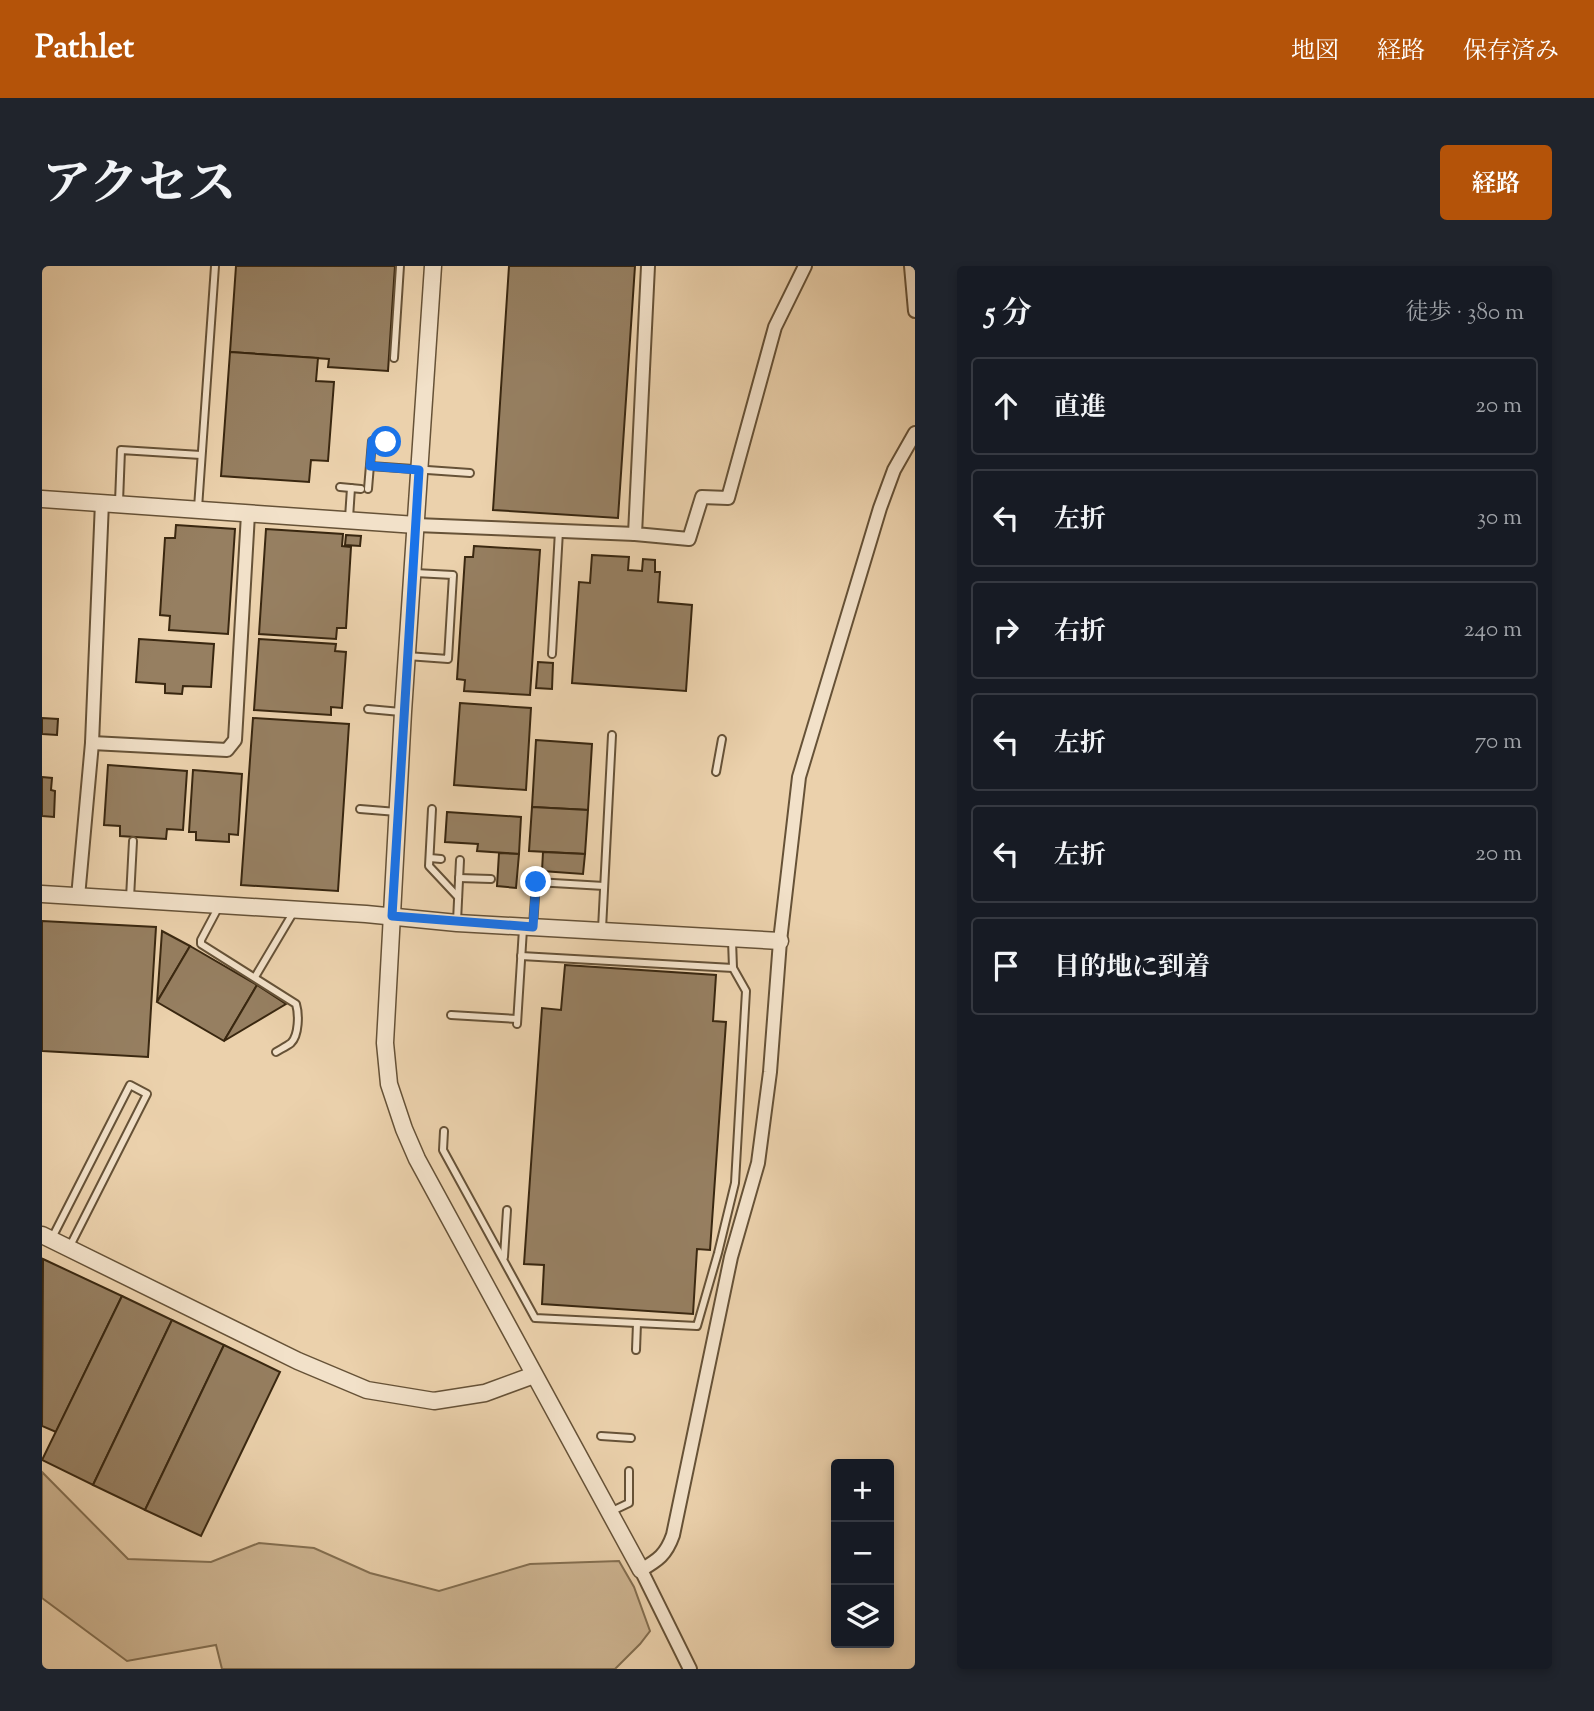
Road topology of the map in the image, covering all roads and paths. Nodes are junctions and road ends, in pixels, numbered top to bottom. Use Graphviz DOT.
graph roads {
  1 [pos="215,266"];
  2 [pos="400,266"];
  3 [pos="433,266"];
  4 [pos="648,266"];
  5 [pos="804,266"];
  6 [pos="911,266"];
  7 [pos="915,311"];
  8 [pos="394,358"];
  9 [pos="915,433"];
  10 [pos="386,442"];
  11 [pos="201,455"];
  12 [pos="370,466"];
  13 [pos="419,470"];
  14 [pos="470,473"];
  15 [pos="340,487"];
  16 [pos="351,488"];
  17 [pos="42,499"];
  18 [pos="102,502"];
  19 [pos="119,504"];
  20 [pos="198,510"];
  21 [pos="248,514"];
  22 [pos="349,520"];
  23 [pos="416,524"];
  24 [pos="559,531"];
  25 [pos="635,534"];
  26 [pos="413,573"];
  27 [pos="552,654"];
  28 [pos="407,656"];
  29 [pos="368,709"];
  30 [pos="403,712"];
  31 [pos="612,735"];
  32 [pos="722,738"];
  33 [pos="92,743"];
  34 [pos="716,772"];
  35 [pos="360,809"];
  36 [pos="432,809"];
  37 [pos="398,812"];
  38 [pos="133,841"];
  39 [pos="430,859"];
  40 [pos="441,859"];
  41 [pos="460,860"];
  42 [pos="459,878"];
  43 [pos="491,880"];
  44 [pos="604,886"];
  45 [pos="42,894"];
  46 [pos="78,897"];
  47 [pos="458,897"];
  48 [pos="130,900"];
  49 [pos="219,906"];
  50 [pos="294,910"];
  51 [pos="392,916"];
  52 [pos="457,923"];
  53 [pos="528,927"];
  54 [pos="602,931"];
  55 [pos="732,938"];
  56 [pos="780,941"];
  57 [pos="521,956"];
  58 [pos="733,968"];
  59 [pos="254,977"];
  60 [pos="451,1015"];
  61 [pos="276,1052"];
  62 [pos="444,1131"];
  63 [pos="507,1210"];
  64 [pos="47,1237"];
  65 [pos="68,1248"];
  66 [pos="504,1261"];
  67 [pos="637,1323"];
  68 [pos="636,1350"];
  69 [pos="534,1375"];
  70 [pos="601,1436"];
  71 [pos="631,1438"];
  72 [pos="629,1471"];
  73 [pos="608,1513"];
  74 [pos="641,1570"];
  75 [pos="690,1669"];
  1 -- 11 [label="lane"];
  2 -- 8 [label="lane"];
  3 -- 13 [label="street"];
  4 -- 25 [label="street"];
  5 -- 25 [label="street"];
  6 -- 7 [label="street"];
  9 -- 56 [label="street"];
  10 -- 12 [label="lane"];
  11 -- 19 [label="lane"];
  11 -- 20 [label="lane"];
  12 -- 13 [label="lane"];
  12 -- 16 [label="lane"];
  13 -- 14 [label="lane"];
  13 -- 23 [label="street"];
  15 -- 16 [label="lane"];
  16 -- 22 [label="lane"];
  17 -- 18 [label="street"];
  18 -- 19 [label="street"];
  18 -- 33 [label="street"];
  19 -- 20 [label="street"];
  20 -- 21 [label="street"];
  21 -- 22 [label="street"];
  21 -- 33 [label="street"];
  22 -- 23 [label="street"];
  23 -- 24 [label="street"];
  23 -- 26 [label="street"];
  24 -- 25 [label="street"];
  24 -- 27 [label="lane"];
  26 -- 28 [label="street"];
  26 -- 28 [label="lane"];
  28 -- 30 [label="street"];
  29 -- 30 [label="lane"];
  30 -- 37 [label="street"];
  31 -- 44 [label="lane"];
  32 -- 34 [label="lane"];
  33 -- 46 [label="street"];
  35 -- 37 [label="lane"];
  36 -- 39 [label="lane"];
  37 -- 51 [label="street"];
  38 -- 48 [label="lane"];
  39 -- 40 [label="lane"];
  39 -- 47 [label="lane"];
  41 -- 42 [label="lane"];
  42 -- 43 [label="lane"];
  42 -- 47 [label="lane"];
  44 -- 53 [label="lane"];
  44 -- 54 [label="lane"];
  45 -- 46 [label="street"];
  46 -- 48 [label="street"];
  47 -- 52 [label="lane"];
  48 -- 49 [label="street"];
  49 -- 50 [label="street"];
  49 -- 59 [label="lane"];
  50 -- 51 [label="street"];
  50 -- 59 [label="lane"];
  51 -- 52 [label="street"];
  51 -- 69 [label="street"];
  52 -- 53 [label="street"];
  53 -- 54 [label="street"];
  53 -- 57 [label="lane"];
  54 -- 55 [label="street"];
  55 -- 56 [label="street"];
  55 -- 58 [label="lane"];
  56 -- 74 [label="street"];
  57 -- 58 [label="lane"];
  57 -- 60 [label="lane"];
  58 -- 67 [label="lane"];
  59 -- 61 [label="lane"];
  62 -- 66 [label="lane"];
  63 -- 66 [label="lane"];
  64 -- 65 [label="street"];
  64 -- 65 [label="lane"];
  65 -- 69 [label="street"];
  66 -- 67 [label="lane"];
  67 -- 68 [label="lane"];
  69 -- 73 [label="street"];
  70 -- 71 [label="lane"];
  72 -- 73 [label="lane"];
  73 -- 74 [label="street"];
  74 -- 75 [label="street"];
}
